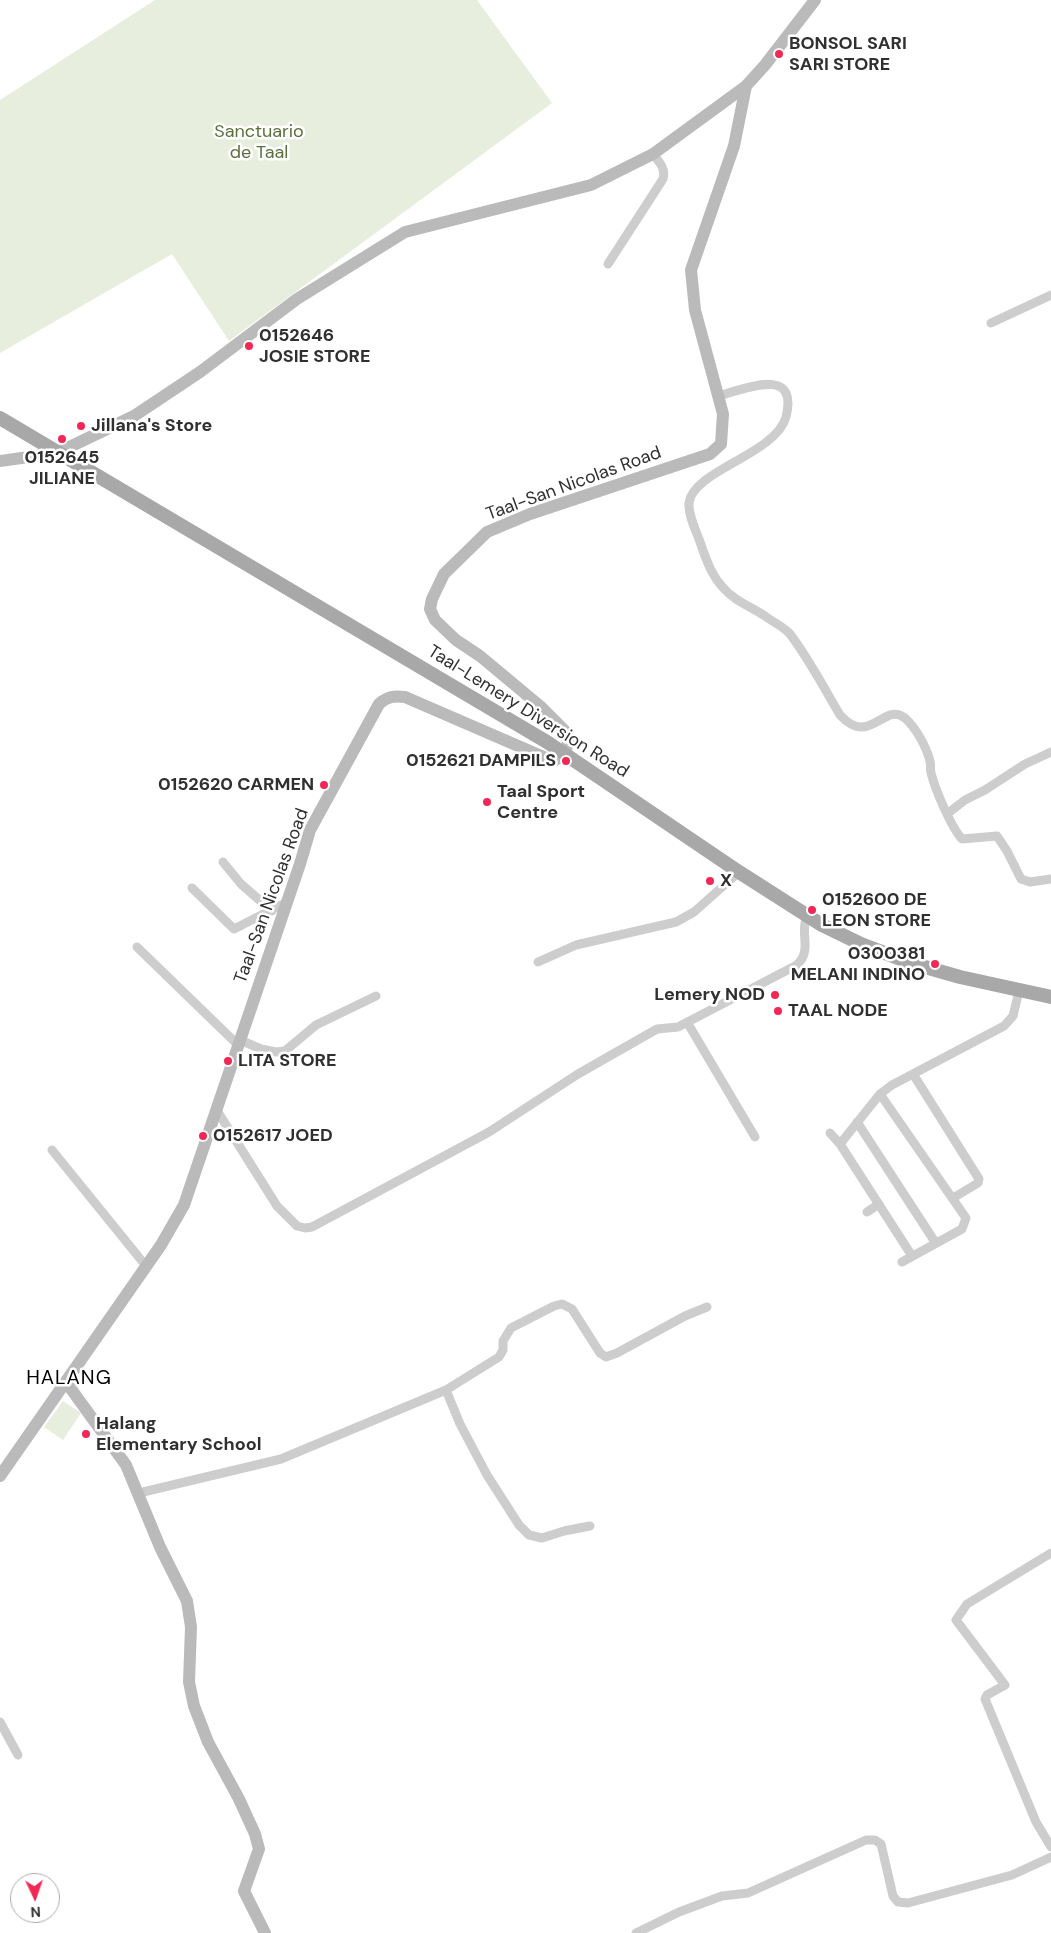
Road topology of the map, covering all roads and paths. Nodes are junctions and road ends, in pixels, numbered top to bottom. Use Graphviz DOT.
graph roads {
  1 [pos="815,0"];
  2 [pos="746,86"];
  3 [pos="653,154"];
  4 [pos="608,264"];
  5 [pos="1051,295"];
  6 [pos="991,323"];
  7 [pos="718,396"];
  8 [pos="0,418"];
  9 [pos="57,453"];
  10 [pos="0,462"];
  11 [pos="1051,752"];
  12 [pos="565,754"];
  13 [pos="948,814"];
  14 [pos="223,862"];
  15 [pos="739,872"];
  16 [pos="1051,879"];
  17 [pos="192,888"];
  18 [pos="287,902"];
  19 [pos="272,911"];
  20 [pos="808,916"];
  21 [pos="137,947"];
  22 [pos="538,962"];
  23 [pos="1019,991"];
  24 [pos="376,996"];
  25 [pos="1051,996"];
  26 [pos="687,1022"];
  27 [pos="239,1043"];
  28 [pos="914,1074"];
  29 [pos="880,1094"];
  30 [pos="216,1109"];
  31 [pos="857,1122"];
  32 [pos="830,1133"];
  33 [pos="755,1137"];
  34 [pos="840,1144"];
  35 [pos="52,1150"];
  36 [pos="953,1198"];
  37 [pos="878,1204"];
  38 [pos="867,1212"];
  39 [pos="935,1242"];
  40 [pos="912,1256"];
  41 [pos="902,1262"];
  42 [pos="146,1266"];
  43 [pos="707,1307"];
  44 [pos="66,1382"];
  45 [pos="446,1390"];
  46 [pos="0,1476"];
  47 [pos="139,1493"];
  48 [pos="590,1526"];
  49 [pos="1051,1553"];
  50 [pos="0,1722"];
  51 [pos="18,1755"];
  52 [pos="1051,1848"];
  53 [pos="1051,1857"];
  54 [pos="265,1933"];
  55 [pos="636,1933"];
  1 -- 2 [label="main road"];
  2 -- 3 [label="main road"];
  2 -- 7 [label="main road, Taal-San Nicolas Road"];
  3 -- 4 [label="street"];
  3 -- 9 [label="main road"];
  5 -- 6 [label="street"];
  7 -- 12 [label="main road, Taal-San Nicolas Road"];
  7 -- 13 [label="street"];
  8 -- 9 [label="main road, Taal-Lemery Diversion Road"];
  9 -- 10 [label="main road"];
  9 -- 12 [label="main road, Taal-Lemery Diversion Road"];
  11 -- 13 [label="street"];
  12 -- 15 [label="main road, Taal-Lemery Diversion Road"];
  12 -- 18 [label="main road, Taal-San Nicolas Road"];
  13 -- 16 [label="street"];
  14 -- 19 [label="street"];
  15 -- 20 [label="main road, Taal-Lemery Diversion Road"];
  15 -- 22 [label="street"];
  17 -- 19 [label="street"];
  18 -- 19 [label="street"];
  18 -- 27 [label="main road, Taal-San Nicolas Road"];
  20 -- 23 [label="main road, Taal-Lemery Diversion Road"];
  20 -- 26 [label="street"];
  21 -- 27 [label="street"];
  23 -- 25 [label="main road, Taal-Lemery Diversion Road"];
  23 -- 28 [label="street"];
  24 -- 27 [label="street"];
  26 -- 30 [label="street"];
  26 -- 33 [label="street"];
  27 -- 30 [label="main road, Taal-San Nicolas Road"];
  28 -- 29 [label="street"];
  28 -- 36 [label="street"];
  29 -- 31 [label="street"];
  29 -- 36 [label="street"];
  30 -- 42 [label="main road, Taal-San Nicolas Road"];
  31 -- 34 [label="street"];
  31 -- 39 [label="street"];
  32 -- 34 [label="street"];
  34 -- 37 [label="street"];
  35 -- 42 [label="street"];
  36 -- 39 [label="street"];
  37 -- 38 [label="street"];
  37 -- 40 [label="street"];
  39 -- 40 [label="street"];
  40 -- 41 [label="street"];
  42 -- 44 [label="main road, Taal-San Nicolas Road"];
  43 -- 45 [label="street"];
  44 -- 46 [label="main road, Taal-San Nicolas Road"];
  44 -- 47 [label="main road"];
  45 -- 47 [label="street"];
  45 -- 48 [label="street"];
  47 -- 54 [label="main road"];
  49 -- 52 [label="street"];
  50 -- 51 [label="street"];
  53 -- 55 [label="street"];
}
